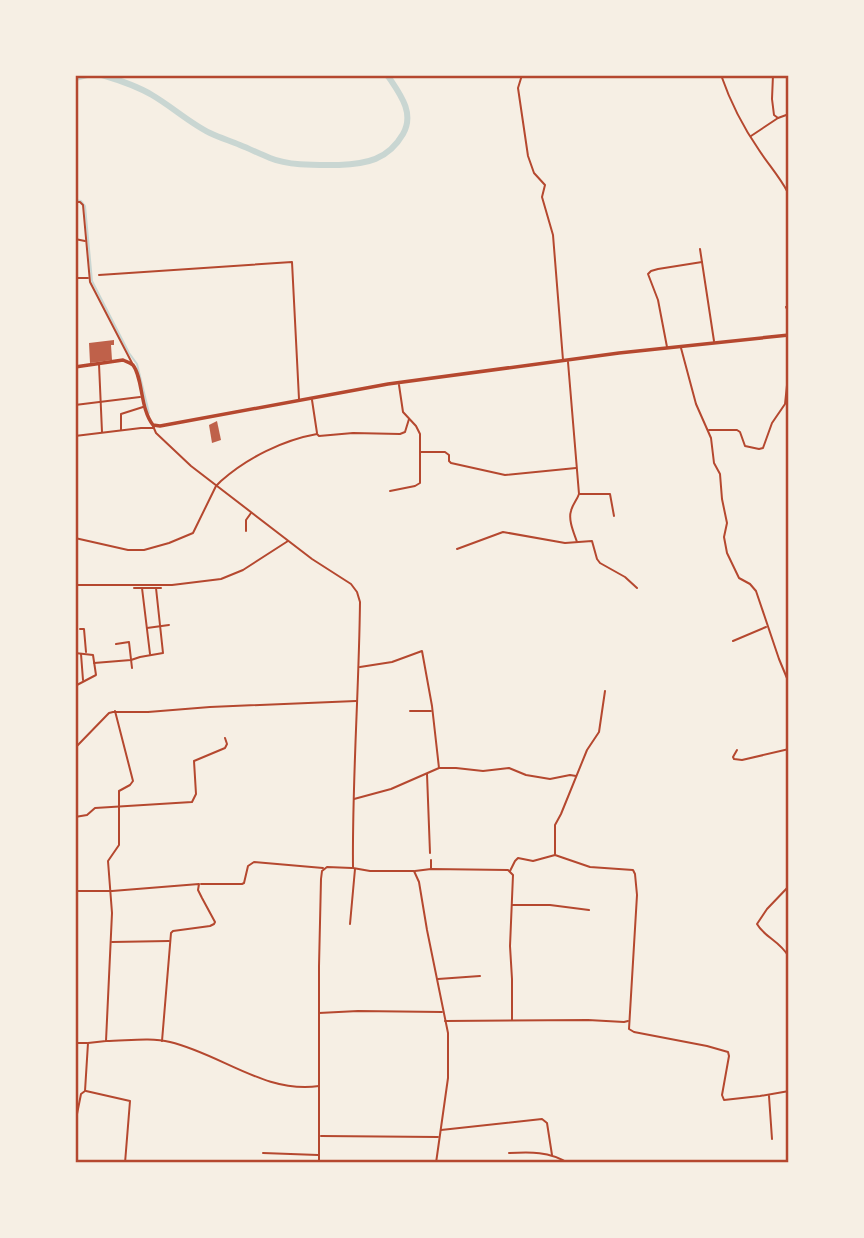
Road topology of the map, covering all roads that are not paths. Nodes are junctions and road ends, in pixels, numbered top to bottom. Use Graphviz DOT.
graph roads {
  1 [pos="522,75"];
  2 [pos="720,75"];
  3 [pos="773,75"];
  4 [pos="789,114"];
  5 [pos="779,118"];
  6 [pos="751,136"];
  7 [pos="789,191"];
  8 [pos="75,202"];
  9 [pos="75,239"];
  10 [pos="86,242"];
  11 [pos="700,248"];
  12 [pos="702,262"];
  13 [pos="99,275"];
  14 [pos="75,278"];
  15 [pos="89,278"];
  16 [pos="786,307"];
  17 [pos="789,313"];
  18 [pos="789,335"];
  19 [pos="714,343"];
  20 [pos="681,347"];
  21 [pos="667,348"];
  22 [pos="566,361"];
  23 [pos="99,363"];
  24 [pos="132,364"];
  25 [pos="789,366"];
  26 [pos="75,367"];
  27 [pos="399,382"];
  28 [pos="788,386"];
  29 [pos="142,396"];
  30 [pos="312,398"];
  31 [pos="299,400"];
  32 [pos="100,402"];
  33 [pos="75,405"];
  34 [pos="144,407"];
  35 [pos="409,419"];
  36 [pos="153,427"];
  37 [pos="121,430"];
  38 [pos="708,430"];
  39 [pos="102,433"];
  40 [pos="317,434"];
  41 [pos="75,436"];
  42 [pos="421,452"];
  43 [pos="577,467"];
  44 [pos="216,486"];
  45 [pos="390,491"];
  46 [pos="579,494"];
  47 [pos="251,512"];
  48 [pos="614,516"];
  49 [pos="246,531"];
  50 [pos="75,538"];
  51 [pos="289,541"];
  52 [pos="578,543"];
  53 [pos="457,549"];
  54 [pos="75,585"];
  55 [pos="134,588"];
  56 [pos="142,588"];
  57 [pos="156,588"];
  58 [pos="161,588"];
  59 [pos="637,588"];
  60 [pos="169,625"];
  61 [pos="160,626"];
  62 [pos="767,626"];
  63 [pos="147,628"];
  64 [pos="80,629"];
  65 [pos="733,641"];
  66 [pos="116,644"];
  67 [pos="75,653"];
  68 [pos="80,653"];
  69 [pos="86,653"];
  70 [pos="150,655"];
  71 [pos="131,660"];
  72 [pos="94,663"];
  73 [pos="359,667"];
  74 [pos="132,668"];
  75 [pos="83,681"];
  76 [pos="789,683"];
  77 [pos="75,687"];
  78 [pos="605,691"];
  79 [pos="358,701"];
  80 [pos="115,711"];
  81 [pos="410,711"];
  82 [pos="432,711"];
  83 [pos="225,738"];
  84 [pos="75,748"];
  85 [pos="789,749"];
  86 [pos="737,750"];
  87 [pos="439,768"];
  88 [pos="427,773"];
  89 [pos="576,776"];
  90 [pos="353,799"];
  91 [pos="120,805"];
  92 [pos="75,817"];
  93 [pos="430,853"];
  94 [pos="555,855"];
  95 [pos="431,860"];
  96 [pos="324,868"];
  97 [pos="354,868"];
  98 [pos="431,869"];
  99 [pos="414,871"];
  100 [pos="510,871"];
  101 [pos="199,884"];
  102 [pos="789,886"];
  103 [pos="75,891"];
  104 [pos="112,891"];
  105 [pos="511,905"];
  106 [pos="589,910"];
  107 [pos="350,924"];
  108 [pos="170,941"];
  109 [pos="110,942"];
  110 [pos="789,957"];
  111 [pos="480,976"];
  112 [pos="437,979"];
  113 [pos="443,1012"];
  114 [pos="319,1013"];
  115 [pos="512,1020"];
  116 [pos="629,1020"];
  117 [pos="445,1021"];
  118 [pos="106,1041"];
  119 [pos="162,1041"];
  120 [pos="75,1043"];
  121 [pos="88,1043"];
  122 [pos="320,1086"];
  123 [pos="85,1091"];
  124 [pos="789,1091"];
  125 [pos="75,1093"];
  126 [pos="81,1094"];
  127 [pos="769,1095"];
  128 [pos="75,1125"];
  129 [pos="440,1131"];
  130 [pos="320,1136"];
  131 [pos="439,1137"];
  132 [pos="772,1139"];
  133 [pos="263,1153"];
  134 [pos="509,1153"];
  135 [pos="319,1155"];
  136 [pos="552,1155"];
  137 [pos="125,1163"];
  138 [pos="319,1163"];
  139 [pos="436,1163"];
  140 [pos="568,1163"];
  1 -- 22 [label="street"];
  2 -- 6 [label="street"];
  3 -- 5 [label="street"];
  4 -- 5 [label="street"];
  5 -- 6 [label="street"];
  6 -- 7 [label="street"];
  8 -- 10 [label="street"];
  9 -- 10 [label="street"];
  10 -- 15 [label="street"];
  11 -- 12 [label="street"];
  12 -- 19 [label="street"];
  12 -- 21 [label="street"];
  13 -- 31 [label="street"];
  14 -- 15 [label="street"];
  15 -- 24 [label="street"];
  16 -- 17 [label="street"];
  18 -- 19 [label="main road"];
  19 -- 20 [label="main road"];
  20 -- 21 [label="main road"];
  20 -- 38 [label="street"];
  21 -- 22 [label="main road"];
  22 -- 27 [label="main road"];
  22 -- 43 [label="street"];
  23 -- 24 [label="main road"];
  23 -- 26 [label="main road"];
  23 -- 32 [label="street"];
  24 -- 29 [label="main road"];
  25 -- 28 [label="street"];
  27 -- 30 [label="main road"];
  27 -- 35 [label="street"];
  28 -- 38 [label="street"];
  29 -- 32 [label="street"];
  29 -- 34 [label="main road"];
  30 -- 31 [label="main road"];
  30 -- 40 [label="street"];
  31 -- 36 [label="main road"];
  32 -- 33 [label="street"];
  32 -- 39 [label="street"];
  34 -- 36 [label="main road"];
  34 -- 37 [label="street"];
  35 -- 40 [label="street"];
  35 -- 42 [label="street"];
  36 -- 37 [label="street"];
  36 -- 44 [label="street"];
  37 -- 39 [label="street"];
  38 -- 62 [label="street"];
  39 -- 41 [label="street"];
  40 -- 44 [label="street"];
  42 -- 43 [label="street"];
  42 -- 45 [label="street"];
  43 -- 46 [label="street"];
  44 -- 47 [label="street"];
  44 -- 50 [label="street"];
  46 -- 48 [label="street"];
  46 -- 52 [label="street"];
  47 -- 49 [label="street"];
  47 -- 51 [label="street"];
  51 -- 54 [label="street"];
  51 -- 73 [label="street"];
  52 -- 53 [label="street"];
  52 -- 59 [label="street"];
  55 -- 56 [label="street"];
  56 -- 57 [label="street"];
  56 -- 63 [label="street"];
  57 -- 58 [label="street"];
  57 -- 61 [label="street"];
  60 -- 61 [label="street"];
  61 -- 63 [label="street"];
  61 -- 70 [label="street"];
  62 -- 65 [label="street"];
  62 -- 76 [label="street"];
  63 -- 70 [label="street"];
  64 -- 69 [label="street"];
  66 -- 71 [label="street"];
  67 -- 68 [label="street"];
  68 -- 69 [label="street"];
  68 -- 75 [label="street"];
  69 -- 72 [label="street"];
  70 -- 71 [label="street"];
  71 -- 72 [label="street"];
  71 -- 74 [label="street"];
  72 -- 75 [label="street"];
  73 -- 79 [label="street"];
  73 -- 82 [label="street"];
  75 -- 77 [label="street"];
  78 -- 89 [label="street"];
  79 -- 80 [label="street"];
  79 -- 90 [label="street"];
  80 -- 84 [label="street"];
  80 -- 91 [label="street"];
  81 -- 82 [label="street"];
  82 -- 87 [label="street"];
  83 -- 91 [label="street"];
  85 -- 86 [label="street"];
  87 -- 88 [label="street"];
  87 -- 89 [label="street"];
  88 -- 90 [label="street"];
  88 -- 93 [label="street"];
  89 -- 94 [label="street"];
  90 -- 97 [label="street"];
  91 -- 92 [label="street"];
  91 -- 104 [label="street"];
  94 -- 100 [label="street"];
  94 -- 116 [label="street"];
  95 -- 98 [label="street"];
  96 -- 97 [label="street"];
  96 -- 101 [label="street"];
  96 -- 114 [label="street"];
  97 -- 99 [label="street"];
  97 -- 107 [label="street"];
  98 -- 99 [label="street"];
  98 -- 100 [label="street"];
  99 -- 112 [label="street"];
  100 -- 105 [label="street"];
  101 -- 104 [label="street"];
  101 -- 108 [label="street"];
  102 -- 110 [label="street"];
  103 -- 104 [label="street"];
  104 -- 109 [label="street"];
  105 -- 106 [label="street"];
  105 -- 115 [label="street"];
  108 -- 109 [label="street"];
  108 -- 119 [label="street"];
  109 -- 118 [label="street"];
  111 -- 112 [label="street"];
  112 -- 113 [label="street"];
  113 -- 114 [label="street"];
  113 -- 117 [label="street"];
  114 -- 122 [label="street"];
  115 -- 116 [label="street"];
  115 -- 117 [label="street"];
  116 -- 127 [label="street"];
  117 -- 129 [label="street"];
  118 -- 119 [label="street"];
  118 -- 121 [label="street"];
  119 -- 122 [label="street"];
  120 -- 121 [label="street"];
  121 -- 123 [label="street"];
  122 -- 130 [label="street"];
  123 -- 126 [label="street"];
  123 -- 137 [label="street"];
  124 -- 127 [label="street"];
  125 -- 126 [label="street"];
  126 -- 128 [label="street"];
  127 -- 132 [label="street"];
  129 -- 131 [label="street"];
  129 -- 136 [label="street"];
  130 -- 131 [label="street"];
  130 -- 135 [label="street"];
  131 -- 139 [label="street"];
  133 -- 135 [label="street"];
  134 -- 136 [label="street"];
  135 -- 138 [label="street"];
  136 -- 140 [label="street"];
}
